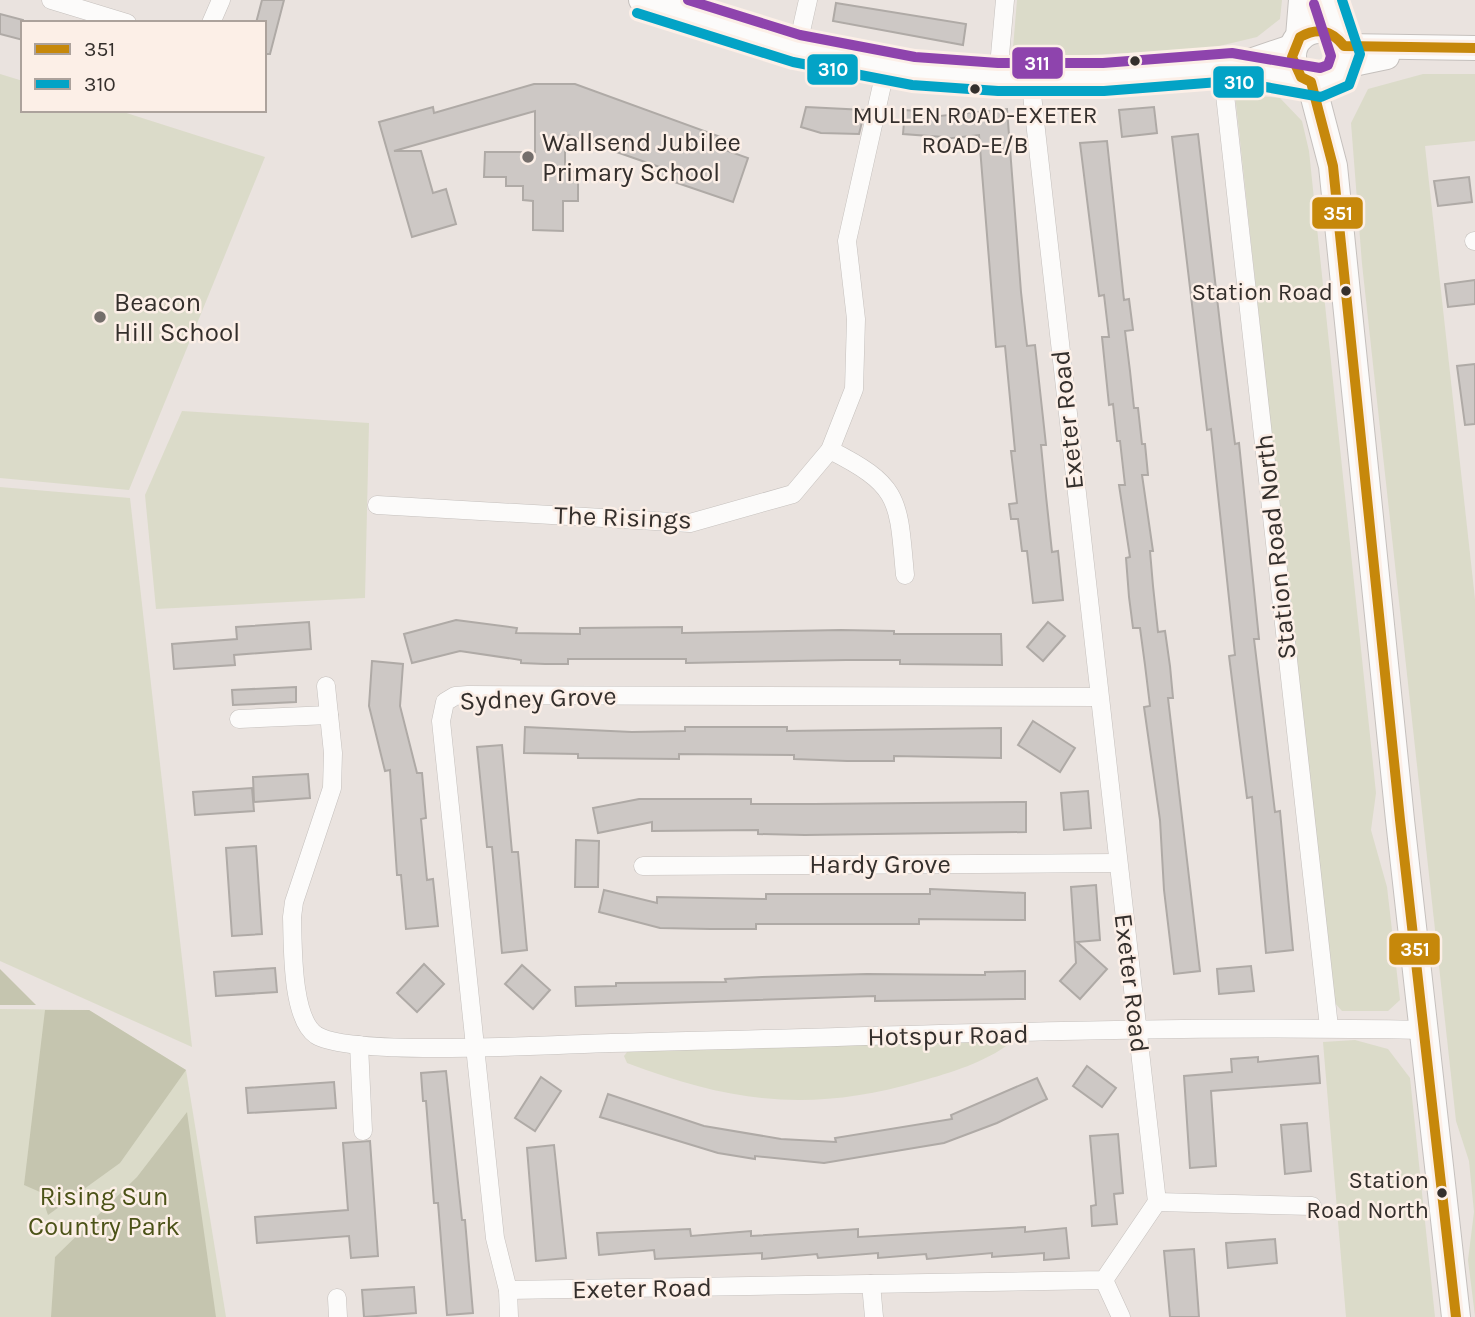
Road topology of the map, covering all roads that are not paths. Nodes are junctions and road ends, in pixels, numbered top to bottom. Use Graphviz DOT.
graph roads {
  1 [pos="51,0"];
  2 [pos="221,0"];
  3 [pos="641,0"];
  4 [pos="808,0"];
  5 [pos="1005,0"];
  6 [pos="1303,0"];
  7 [pos="1327,0"];
  8 [pos="120,21"];
  9 [pos="212,21"];
  10 [pos="1297,41"];
  11 [pos="1475,48"];
  12 [pos="797,49"];
  13 [pos="1341,56"];
  14 [pos="886,67"];
  15 [pos="1227,67"];
  16 [pos="999,77"];
  17 [pos="1030,78"];
  18 [pos="1306,79"];
  19 [pos="1333,166"];
  20 [pos="830,450"];
  21 [pos="377,505"];
  22 [pos="905,575"];
  23 [pos="326,687"];
  24 [pos="1098,697"];
  25 [pos="329,715"];
  26 [pos="239,719"];
  27 [pos="1117,863"];
  28 [pos="643,866"];
  29 [pos="1329,1027"];
  30 [pos="1138,1030"];
  31 [pos="1423,1030"];
  32 [pos="359,1045"];
  33 [pos="473,1047"];
  34 [pos="363,1131"];
  35 [pos="1157,1202"];
  36 [pos="1312,1206"];
  37 [pos="1104,1280"];
  38 [pos="871,1284"];
  39 [pos="508,1290"];
  40 [pos="337,1298"];
  41 [pos="338,1317"];
  42 [pos="509,1317"];
  43 [pos="874,1317"];
  44 [pos="1121,1317"];
  45 [pos="1457,1317"];
  1 -- 8 [label="street"];
  2 -- 9 [label="street"];
  3 -- 12 [label="street"];
  4 -- 12 [label="street"];
  5 -- 16 [label="street"];
  6 -- 10 [label="main road"];
  7 -- 13 [label="main road"];
  10 -- 13 [label="main road"];
  10 -- 15 [label="street"];
  10 -- 18 [label="main road"];
  11 -- 13 [label="street"];
  12 -- 14 [label="street"];
  13 -- 18 [label="main road"];
  13 -- 19 [label="main road"];
  14 -- 16 [label="street"];
  14 -- 20 [label="street, The Risings"];
  15 -- 17 [label="street"];
  15 -- 18 [label="street"];
  15 -- 29 [label="street, Station Road North"];
  16 -- 17 [label="street"];
  17 -- 24 [label="street, Exeter Road"];
  18 -- 19 [label="main road"];
  19 -- 31 [label="main road"];
  20 -- 21 [label="street, The Risings"];
  20 -- 22 [label="street"];
  23 -- 25 [label="street, Hotspur Road"];
  24 -- 27 [label="street, Exeter Road"];
  24 -- 33 [label="street, Sydney Grove"];
  25 -- 26 [label="street"];
  25 -- 32 [label="street, Hotspur Road"];
  27 -- 28 [label="street, Hardy Grove"];
  27 -- 30 [label="street, Exeter Road"];
  29 -- 30 [label="street, Hotspur Road"];
  29 -- 31 [label="street, Hotspur Road"];
  30 -- 33 [label="street, Hotspur Road"];
  30 -- 35 [label="street, Exeter Road"];
  31 -- 45 [label="main road"];
  32 -- 33 [label="street, Hotspur Road"];
  32 -- 34 [label="street"];
  33 -- 39 [label="street, Sydney Grove"];
  35 -- 36 [label="street"];
  35 -- 37 [label="street"];
  37 -- 38 [label="street, Exeter Road"];
  37 -- 44 [label="street"];
  38 -- 39 [label="street, Exeter Road"];
  38 -- 43 [label="street"];
  39 -- 42 [label="street, Sydney Grove"];
  40 -- 41 [label="street"];
}
